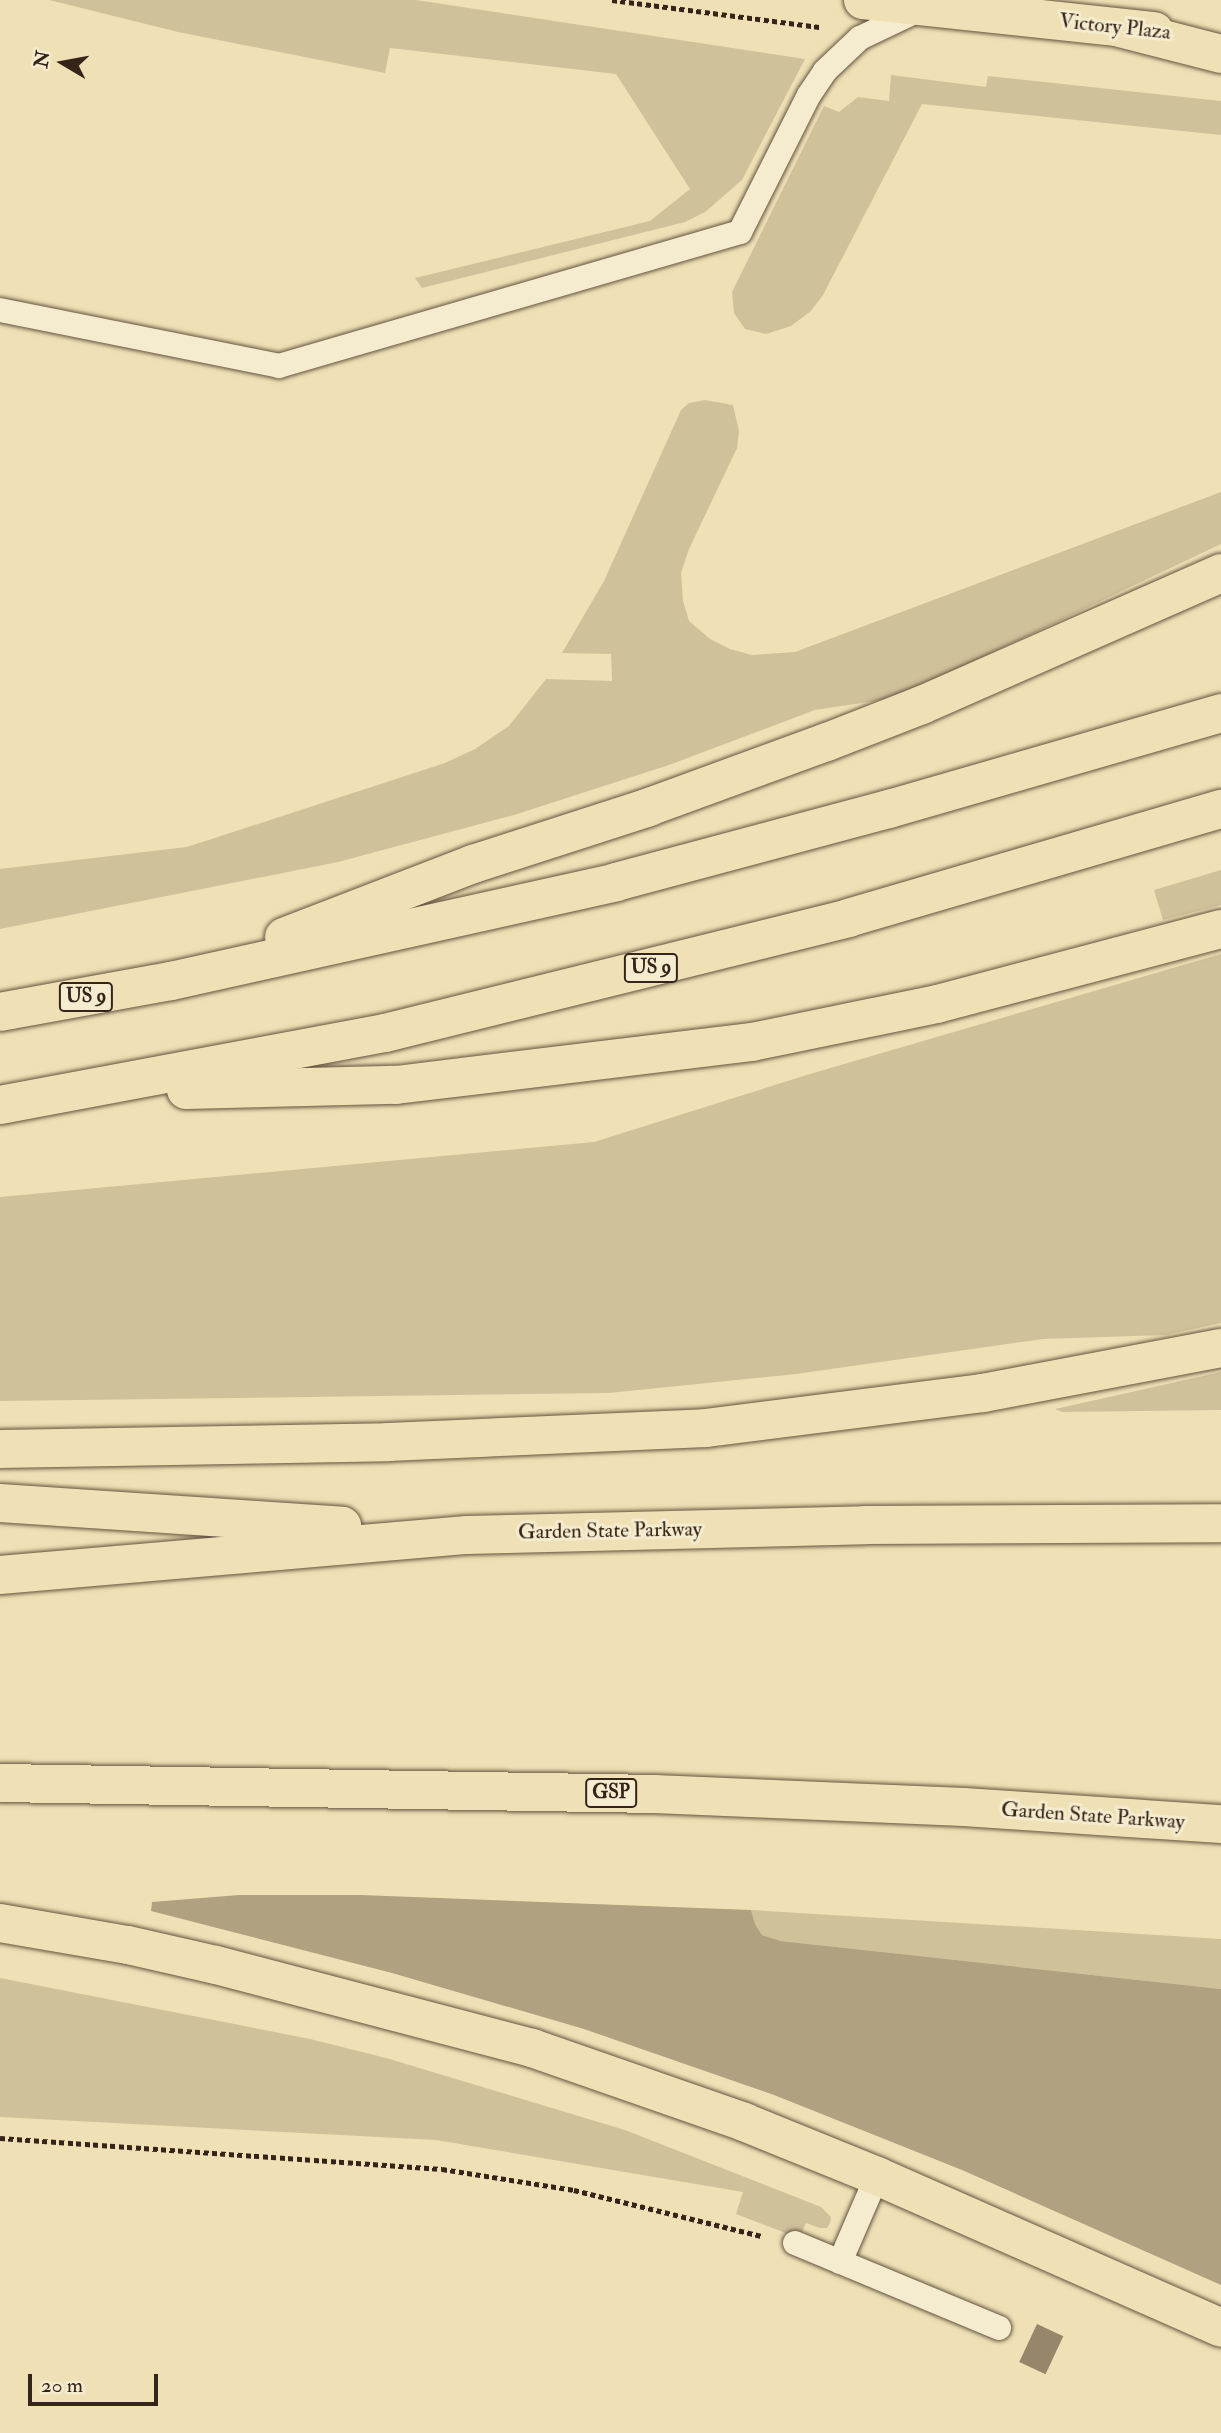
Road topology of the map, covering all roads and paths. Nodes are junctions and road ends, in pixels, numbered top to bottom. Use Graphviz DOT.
graph roads {
  1 [pos="612,0"];
  2 [pos="863,0"];
  3 [pos="925,7"];
  4 [pos="823,28"];
  5 [pos="1120,28"];
  6 [pos="1221,38"];
  7 [pos="1221,54"];
  8 [pos="0,310"];
  9 [pos="1221,573"];
  10 [pos="1221,713"];
  11 [pos="1221,810"];
  12 [pos="1221,929"];
  13 [pos="171,981"];
  14 [pos="0,1012"];
  15 [pos="72,1093"];
  16 [pos="0,1105"];
  17 [pos="1221,1348"];
  18 [pos="0,1449"];
  19 [pos="0,1503"];
  20 [pos="1221,1523"];
  21 [pos="467,1535"];
  22 [pos="0,1575"];
  23 [pos="0,1783"];
  24 [pos="1221,1824"];
  25 [pos="0,1923"];
  26 [pos="0,2138"];
  27 [pos="877,2176"];
  28 [pos="795,2244"];
  29 [pos="840,2262"];
  30 [pos="999,2328"];
  31 [pos="1221,2328"];
  1 -- 4 [label="path"];
  2 -- 3 [label="main road, Victory Plaza"];
  3 -- 5 [label="main road, Victory Plaza"];
  3 -- 8 [label="lane"];
  5 -- 6 [label="main road, Victory Plaza"];
  5 -- 7 [label="main road"];
  9 -- 13 [label="main road"];
  10 -- 13 [label="main road, US 9"];
  11 -- 15 [label="main road, US 9"];
  12 -- 15 [label="main road"];
  13 -- 14 [label="main road, US 9"];
  15 -- 16 [label="main road, US 9"];
  17 -- 18 [label="main road"];
  19 -- 21 [label="main road"];
  20 -- 21 [label="main road, Garden State Parkway"];
  21 -- 22 [label="main road, Garden State Parkway"];
  23 -- 24 [label="main road, Garden State Parkway / GSP"];
  25 -- 27 [label="main road"];
  26 -- 28 [label="path"];
  27 -- 29 [label="lane"];
  27 -- 31 [label="main road"];
  28 -- 29 [label="lane"];
  29 -- 30 [label="lane"];
}
